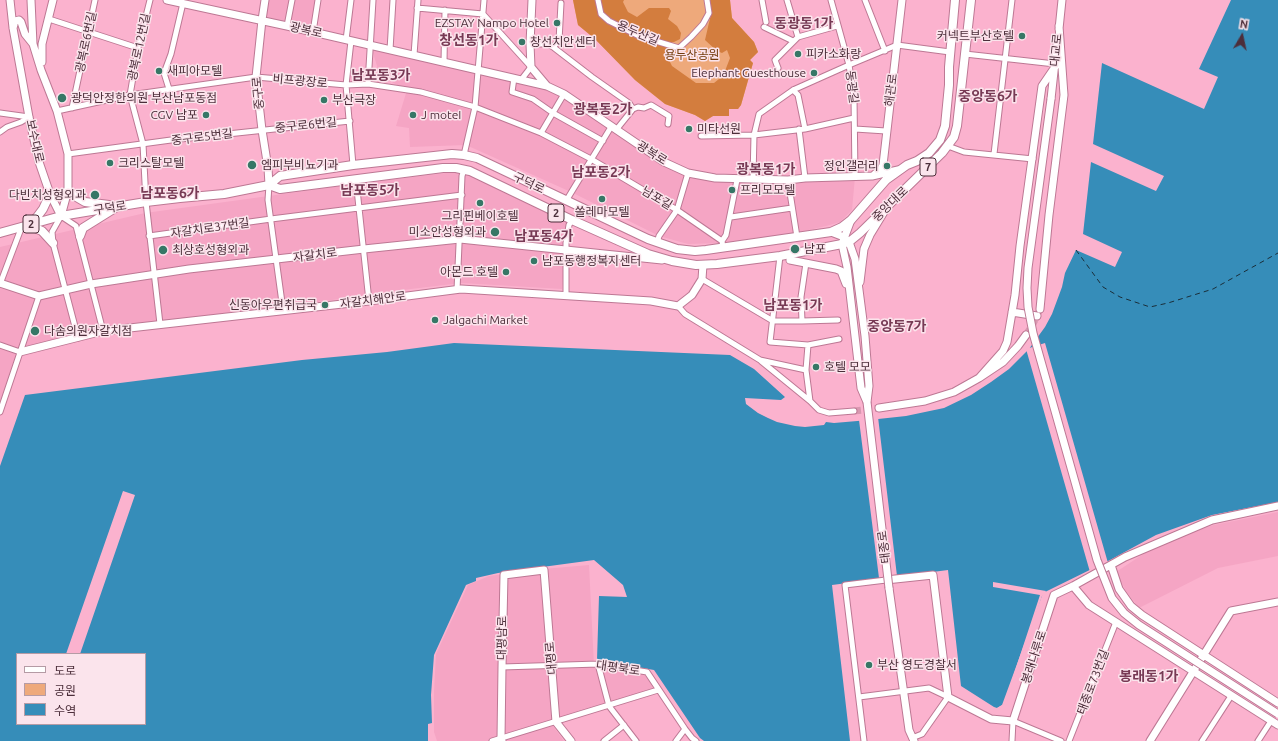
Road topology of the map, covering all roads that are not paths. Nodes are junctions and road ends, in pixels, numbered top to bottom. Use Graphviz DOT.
graph roads {
  1 [pos="9,0"];
  2 [pos="15,0"];
  3 [pos="31,0"];
  4 [pos="52,0"];
  5 [pos="95,0"];
  6 [pos="150,0"];
  7 [pos="167,0"];
  8 [pos="265,0"];
  9 [pos="292,0"];
  10 [pos="318,0"];
  11 [pos="351,0"];
  12 [pos="373,0"];
  13 [pos="393,0"];
  14 [pos="418,0"];
  15 [pos="484,0"];
  16 [pos="532,0"];
  17 [pos="598,0"];
  18 [pos="707,0"];
  19 [pos="762,0"];
  20 [pos="786,0"];
  21 [pos="831,0"];
  22 [pos="865,0"];
  23 [pos="902,0"];
  24 [pos="955,0"];
  25 [pos="972,0"];
  26 [pos="1012,0"];
  27 [pos="1062,0"];
  28 [pos="183,3"];
  29 [pos="561,3"];
  30 [pos="417,8"];
  31 [pos="445,10"];
  32 [pos="483,14"];
  33 [pos="12,17"];
  34 [pos="49,19"];
  35 [pos="262,20"];
  36 [pos="287,26"];
  37 [pos="837,26"];
  38 [pos="1059,26"];
  39 [pos="13,28"];
  40 [pos="89,32"];
  41 [pos="313,32"];
  42 [pos="798,37"];
  43 [pos="348,40"];
  44 [pos="793,41"];
  45 [pos="34,44"];
  46 [pos="530,44"];
  47 [pos="897,45"];
  48 [pos="371,46"];
  49 [pos="553,47"];
  50 [pos="138,48"];
  51 [pos="390,50"];
  52 [pos="884,51"];
  53 [pos="950,52"];
  54 [pos="965,54"];
  55 [pos="414,55"];
  56 [pos="1005,58"];
  57 [pos="444,62"];
  58 [pos="849,65"];
  59 [pos="1055,65"];
  60 [pos="531,67"];
  61 [pos="778,68"];
  62 [pos="41,70"];
  63 [pos="479,70"];
  64 [pos="256,77"];
  65 [pos="514,78"];
  66 [pos="521,80"];
  67 [pos="368,84"];
  68 [pos="346,85"];
  69 [pos="547,86"];
  70 [pos="169,89"];
  71 [pos="794,90"];
  72 [pos="564,94"];
  73 [pos="130,95"];
  74 [pos="475,107"];
  75 [pos="72,108"];
  76 [pos="633,109"];
  77 [pos="57,111"];
  78 [pos="0,113"];
  79 [pos="553,113"];
  80 [pos="29,117"];
  81 [pos="854,118"];
  82 [pos="350,121"];
  83 [pos="668,124"];
  84 [pos="613,129"];
  85 [pos="799,129"];
  86 [pos="805,129"];
  87 [pos="855,129"];
  88 [pos="262,130"];
  89 [pos="886,131"];
  90 [pos="0,132"];
  91 [pos="541,133"];
  92 [pos="754,135"];
  93 [pos="701,136"];
  94 [pos="603,141"];
  95 [pos="143,144"];
  96 [pos="948,146"];
  97 [pos="68,154"];
  98 [pos="994,154"];
  99 [pos="464,155"];
  100 [pos="591,159"];
  101 [pos="1033,159"];
  102 [pos="353,165"];
  103 [pos="464,169"];
  104 [pos="898,170"];
  105 [pos="688,173"];
  106 [pos="872,176"];
  107 [pos="855,177"];
  108 [pos="805,178"];
  109 [pos="754,179"];
  110 [pos="356,180"];
  111 [pos="737,180"];
  112 [pos="788,180"];
  113 [pos="269,185"];
  114 [pos="68,190"];
  115 [pos="50,194"];
  116 [pos="462,195"];
  117 [pos="566,201"];
  118 [pos="146,202"];
  119 [pos="117,206"];
  120 [pos="359,208"];
  121 [pos="792,208"];
  122 [pos="885,208"];
  123 [pos="677,210"];
  124 [pos="61,216"];
  125 [pos="731,217"];
  126 [pos="271,219"];
  127 [pos="572,220"];
  128 [pos="851,220"];
  129 [pos="25,226"];
  130 [pos="831,232"];
  131 [pos="0,233"];
  132 [pos="80,236"];
  133 [pos="149,236"];
  134 [pos="797,237"];
  135 [pos="460,239"];
  136 [pos="845,241"];
  137 [pos="53,243"];
  138 [pos="657,243"];
  139 [pos="722,245"];
  140 [pos="364,249"];
  141 [pos="567,250"];
  142 [pos="780,256"];
  143 [pos="276,259"];
  144 [pos="666,260"];
  145 [pos="790,260"];
  146 [pos="806,263"];
  147 [pos="703,265"];
  148 [pos="154,274"];
  149 [pos="702,278"];
  150 [pos="0,283"];
  151 [pos="91,284"];
  152 [pos="858,288"];
  153 [pos="65,290"];
  154 [pos="457,290"];
  155 [pos="851,295"];
  156 [pos="39,296"];
  157 [pos="566,296"];
  158 [pos="369,301"];
  159 [pos="678,306"];
  160 [pos="1040,309"];
  161 [pos="283,310"];
  162 [pos="1012,312"];
  163 [pos="1037,316"];
  164 [pos="838,320"];
  165 [pos="772,321"];
  166 [pos="802,322"];
  167 [pos="160,324"];
  168 [pos="103,331"];
  169 [pos="1026,335"];
  170 [pos="78,338"];
  171 [pos="839,340"];
  172 [pos="0,345"];
  173 [pos="808,345"];
  174 [pos="20,352"];
  175 [pos="760,360"];
  176 [pos="806,370"];
  177 [pos="979,378"];
  178 [pos="810,401"];
  179 [pos="866,402"];
  180 [pos="879,408"];
  181 [pos="1,409"];
  182 [pos="854,411"];
  183 [pos="1278,506"];
  184 [pos="1111,565"];
  185 [pos="544,570"];
  186 [pos="886,580"];
  187 [pos="1072,586"];
  188 [pos="1278,602"];
  189 [pos="1116,622"];
  190 [pos="1204,654"];
  191 [pos="598,664"];
  192 [pos="552,665"];
  193 [pos="502,667"];
  194 [pos="1194,672"];
  195 [pos="658,690"];
  196 [pos="903,691"];
  197 [pos="1231,696"];
  198 [pos="859,697"];
  199 [pos="948,697"];
  200 [pos="1278,703"];
  201 [pos="609,706"];
  202 [pos="1278,714"];
  203 [pos="1014,721"];
  204 [pos="1271,721"];
  205 [pos="556,722"];
  206 [pos="624,725"];
  207 [pos="1278,725"];
  208 [pos="684,729"];
  209 [pos="502,740"];
  210 [pos="913,740"];
  211 [pos="492,741"];
  212 [pos="571,741"];
  213 [pos="604,741"];
  214 [pos="636,741"];
  215 [pos="676,741"];
  216 [pos="696,741"];
  217 [pos="864,741"];
  218 [pos="1012,741"];
  219 [pos="1061,741"];
  220 [pos="1069,741"];
  221 [pos="1150,741"];
  222 [pos="1202,741"];
  223 [pos="1258,741"];
  1 -- 33 [label="main road"];
  2 -- 33 [label="main road"];
  3 -- 45 [label="main road"];
  4 -- 34 [label="main road"];
  5 -- 40 [label="street, 광복로6번길"];
  6 -- 50 [label="street, 광복로12번길"];
  7 -- 28 [label="main road, 광복로"];
  8 -- 35 [label="main road, 중구로"];
  9 -- 36 [label="street"];
  10 -- 41 [label="street"];
  11 -- 43 [label="street"];
  12 -- 48 [label="street"];
  13 -- 51 [label="street"];
  14 -- 30 [label="street"];
  15 -- 32 [label="street"];
  16 -- 46 [label="main road"];
  17 -- 18 [label="street, 용두산길"];
  19 -- 44 [label="street"];
  20 -- 42 [label="street"];
  21 -- 37 [label="street, 동광길"];
  22 -- 52 [label="street"];
  23 -- 47 [label="main road, 해관로"];
  24 -- 53 [label="main road, 중앙대로 / 7"];
  25 -- 54 [label="main road, 중앙대로 / 7"];
  26 -- 56 [label="street"];
  27 -- 38 [label="main road, 대교로"];
  28 -- 35 [label="main road, 광복로"];
  28 -- 70 [label="street"];
  29 -- 49 [label="street"];
  30 -- 31 [label="street"];
  30 -- 55 [label="street"];
  31 -- 32 [label="street"];
  31 -- 57 [label="street"];
  32 -- 60 [label="street"];
  32 -- 63 [label="street"];
  33 -- 39 [label="main road, 보수대로"];
  34 -- 40 [label="street"];
  34 -- 62 [label="main road"];
  35 -- 36 [label="main road, 광복로"];
  35 -- 64 [label="main road, 중구로"];
  36 -- 41 [label="main road, 광복로"];
  37 -- 42 [label="street"];
  37 -- 58 [label="street, 동광길"];
  38 -- 59 [label="main road, 대교로"];
  38 -- 160 [label="main road"];
  39 -- 45 [label="main road"];
  39 -- 80 [label="main road, 보수대로"];
  40 -- 50 [label="street"];
  40 -- 75 [label="street, 광복로6번길"];
  41 -- 43 [label="main road, 광복로"];
  42 -- 44 [label="street"];
  43 -- 48 [label="main road, 광복로"];
  43 -- 68 [label="street"];
  44 -- 61 [label="street"];
  45 -- 62 [label="main road"];
  46 -- 49 [label="street"];
  46 -- 60 [label="main road"];
  47 -- 52 [label="street"];
  47 -- 53 [label="street"];
  47 -- 89 [label="main road, 해관로"];
  48 -- 51 [label="main road, 광복로"];
  48 -- 67 [label="street"];
  49 -- 76 [label="street"];
  50 -- 73 [label="street, 광복로12번길"];
  51 -- 55 [label="main road, 광복로"];
  52 -- 58 [label="street"];
  53 -- 104 [label="main road, 중앙대로 / 7"];
  54 -- 56 [label="street"];
  54 -- 96 [label="main road, 중앙대로 / 7"];
  55 -- 57 [label="main road, 광복로"];
  56 -- 59 [label="street"];
  56 -- 98 [label="street"];
  57 -- 63 [label="main road, 광복로"];
  58 -- 71 [label="street"];
  58 -- 81 [label="street, 동광길"];
  59 -- 101 [label="main road"];
  59 -- 202 [label="main road, 대교로, bridge"];
  60 -- 66 [label="street"];
  60 -- 69 [label="main road"];
  62 -- 77 [label="main road"];
  63 -- 65 [label="main road, 광복로"];
  63 -- 74 [label="street"];
  64 -- 68 [label="street, 비프광장로"];
  64 -- 70 [label="street, 비프광장로"];
  64 -- 88 [label="main road, 중구로"];
  65 -- 66 [label="main road, 광복로"];
  65 -- 79 [label="street"];
  66 -- 69 [label="main road, 광복로"];
  67 -- 68 [label="street, 남포길"];
  67 -- 74 [label="street, 남포길"];
  68 -- 82 [label="street"];
  69 -- 72 [label="main road, 광복로"];
  70 -- 73 [label="street, 비프광장로"];
  71 -- 86 [label="street"];
  71 -- 92 [label="street"];
  72 -- 79 [label="street"];
  72 -- 84 [label="main road, 광복로"];
  73 -- 75 [label="street, 비프광장로"];
  73 -- 95 [label="street"];
  74 -- 91 [label="street, 남포길"];
  74 -- 99 [label="street"];
  75 -- 77 [label="street, 비프광장로"];
  76 -- 83 [label="street"];
  76 -- 84 [label="street"];
  77 -- 97 [label="main road"];
  78 -- 80 [label="street"];
  79 -- 91 [label="street"];
  79 -- 94 [label="street"];
  80 -- 90 [label="street"];
  80 -- 115 [label="main road, 보수대로"];
  81 -- 86 [label="street"];
  81 -- 87 [label="street, 동광길"];
  82 -- 88 [label="street, 중구로6번길"];
  82 -- 102 [label="street"];
  84 -- 94 [label="street"];
  84 -- 105 [label="main road, 광복로"];
  85 -- 86 [label="street"];
  85 -- 92 [label="street"];
  85 -- 108 [label="street"];
  87 -- 89 [label="street"];
  87 -- 107 [label="street, 동광길"];
  88 -- 95 [label="street, 중구로5번길"];
  88 -- 113 [label="main road, 중구로"];
  89 -- 106 [label="main road, 해관로"];
  91 -- 100 [label="street, 남포길"];
  92 -- 93 [label="street"];
  92 -- 109 [label="street"];
  94 -- 100 [label="street"];
  95 -- 97 [label="street"];
  95 -- 118 [label="street"];
  96 -- 98 [label="street"];
  96 -- 122 [label="main road, 중앙대로 / 7"];
  97 -- 114 [label="main road"];
  98 -- 101 [label="street"];
  99 -- 102 [label="main road, 구덕로 / 2"];
  99 -- 117 [label="main road, 구덕로 / 2"];
  100 -- 117 [label="street"];
  100 -- 123 [label="street, 남포길"];
  101 -- 162 [label="main road"];
  102 -- 113 [label="main road, 구덕로 / 2"];
  103 -- 110 [label="main road, 구덕로 / 2"];
  103 -- 116 [label="street"];
  103 -- 127 [label="main road, 구덕로 / 2"];
  104 -- 106 [label="main road, 광복로"];
  104 -- 128 [label="main road, 중앙대로 / 7"];
  105 -- 111 [label="main road, 광복로"];
  105 -- 123 [label="street"];
  106 -- 107 [label="main road, 광복로"];
  107 -- 108 [label="main road, 광복로"];
  108 -- 112 [label="main road, 광복로"];
  109 -- 111 [label="main road, 광복로"];
  109 -- 112 [label="main road, 광복로"];
  110 -- 113 [label="main road, 구덕로 / 2"];
  110 -- 120 [label="street"];
  111 -- 125 [label="street"];
  112 -- 121 [label="street"];
  113 -- 118 [label="main road, 구덕로 / 2"];
  113 -- 126 [label="street"];
  114 -- 119 [label="main road"];
  114 -- 124 [label="main road"];
  115 -- 124 [label="main road, 보수대로"];
  115 -- 129 [label="main road"];
  116 -- 120 [label="street, 자갈치로37번길"];
  116 -- 135 [label="street"];
  117 -- 138 [label="main road, 구덕로 / 2"];
  118 -- 119 [label="main road, 구덕로 / 2"];
  118 -- 133 [label="street"];
  119 -- 124 [label="main road, 구덕로 / 2"];
  119 -- 132 [label="main road"];
  120 -- 126 [label="street, 자갈치로37번길"];
  120 -- 140 [label="street"];
  121 -- 125 [label="street"];
  121 -- 134 [label="street"];
  122 -- 136 [label="main road, 중앙대로 / 7"];
  122 -- 152 [label="main road"];
  123 -- 138 [label="street"];
  123 -- 139 [label="street, 남포길"];
  124 -- 129 [label="main road, 구덕로 / 2"];
  124 -- 132 [label="street"];
  124 -- 137 [label="street"];
  125 -- 139 [label="street"];
  126 -- 133 [label="street, 자갈치로37번길"];
  126 -- 143 [label="street"];
  127 -- 141 [label="street"];
  127 -- 144 [label="main road, 구덕로 / 2"];
  128 -- 130 [label="main road, 구덕로 / 2"];
  128 -- 136 [label="main road"];
  129 -- 131 [label="main road, 구덕로 / 2"];
  129 -- 137 [label="main road"];
  129 -- 150 [label="street"];
  130 -- 134 [label="main road, 구덕로 / 2"];
  130 -- 136 [label="main road"];
  132 -- 151 [label="street"];
  133 -- 148 [label="street"];
  134 -- 139 [label="main road, 구덕로 / 2"];
  135 -- 140 [label="main road, 자갈치로"];
  135 -- 141 [label="main road, 자갈치로"];
  135 -- 154 [label="street"];
  136 -- 142 [label="main road, 구덕로 / 2"];
  136 -- 152 [label="main road, 태종로"];
  136 -- 155 [label="main road, 태종로"];
  137 -- 153 [label="street"];
  138 -- 139 [label="main road, 구덕로 / 2"];
  140 -- 143 [label="main road, 자갈치로"];
  140 -- 158 [label="street"];
  141 -- 144 [label="main road, 자갈치로"];
  141 -- 157 [label="street"];
  142 -- 145 [label="main road"];
  142 -- 147 [label="main road, 구덕로 / 2"];
  142 -- 165 [label="street"];
  143 -- 148 [label="main road, 자갈치로"];
  143 -- 161 [label="street"];
  144 -- 147 [label="main road, 구덕로 / 2"];
  145 -- 146 [label="main road"];
  146 -- 155 [label="main road"];
  146 -- 166 [label="street"];
  147 -- 149 [label="main road"];
  148 -- 151 [label="main road, 자갈치로"];
  148 -- 167 [label="street"];
  149 -- 159 [label="main road"];
  149 -- 165 [label="street"];
  150 -- 156 [label="main road"];
  151 -- 153 [label="main road, 자갈치로"];
  151 -- 168 [label="street"];
  152 -- 179 [label="main road, 태종로"];
  153 -- 156 [label="main road, 자갈치로"];
  153 -- 170 [label="street"];
  154 -- 157 [label="main road, 자갈치해안로"];
  154 -- 158 [label="main road, 자갈치해안로"];
  155 -- 179 [label="main road, 태종로"];
  156 -- 174 [label="street"];
  157 -- 159 [label="main road, 자갈치해안로"];
  158 -- 161 [label="main road, 자갈치해안로"];
  159 -- 175 [label="street"];
  161 -- 167 [label="main road, 자갈치해안로"];
  162 -- 163 [label="main road"];
  162 -- 177 [label="main road"];
  164 -- 166 [label="street"];
  165 -- 166 [label="street"];
  165 -- 173 [label="street"];
  167 -- 168 [label="main road, 자갈치해안로"];
  168 -- 170 [label="main road, 자갈치해안로"];
  169 -- 177 [label="main road"];
  170 -- 174 [label="main road, 자갈치해안로"];
  171 -- 173 [label="street"];
  172 -- 174 [label="street"];
  173 -- 176 [label="street"];
  174 -- 181 [label="street"];
  175 -- 176 [label="street"];
  175 -- 178 [label="street"];
  176 -- 178 [label="street"];
  177 -- 180 [label="main road"];
  178 -- 182 [label="street"];
  179 -- 196 [label="main road, 태종로, bridge"];
  183 -- 184 [label="main road, 봉래나루로"];
  184 -- 187 [label="main road, 봉래나루로"];
  184 -- 190 [label="main road"];
  185 -- 192 [label="main road, 대평로"];
  185 -- 193 [label="main road, 대평남로"];
  186 -- 198 [label="street"];
  186 -- 199 [label="main road"];
  187 -- 189 [label="main road"];
  187 -- 203 [label="main road, 봉래나루로"];
  188 -- 190 [label="main road"];
  189 -- 194 [label="main road"];
  189 -- 220 [label="street, 태종로73번길"];
  190 -- 194 [label="main road"];
  190 -- 200 [label="main road"];
  191 -- 192 [label="street, 대평북로"];
  191 -- 195 [label="street, 대평북로"];
  191 -- 201 [label="street"];
  192 -- 193 [label="street, 대평북로"];
  192 -- 205 [label="main road, 대평로"];
  193 -- 209 [label="main road, 대평남로"];
  194 -- 197 [label="main road"];
  194 -- 221 [label="main road"];
  195 -- 201 [label="street"];
  195 -- 208 [label="street, 대평북로"];
  196 -- 198 [label="street"];
  196 -- 199 [label="street"];
  196 -- 210 [label="main road, 태종로"];
  197 -- 204 [label="main road"];
  197 -- 222 [label="street"];
  198 -- 217 [label="street"];
  199 -- 203 [label="main road"];
  199 -- 210 [label="street, 태종로"];
  201 -- 205 [label="street"];
  201 -- 206 [label="street"];
  203 -- 218 [label="street"];
  203 -- 219 [label="street"];
  204 -- 207 [label="main road"];
  204 -- 223 [label="street"];
  205 -- 209 [label="street"];
  205 -- 212 [label="main road"];
  206 -- 213 [label="street"];
  206 -- 214 [label="street"];
  208 -- 215 [label="street"];
  208 -- 216 [label="street, 대평북로"];
  209 -- 211 [label="street"];
}
